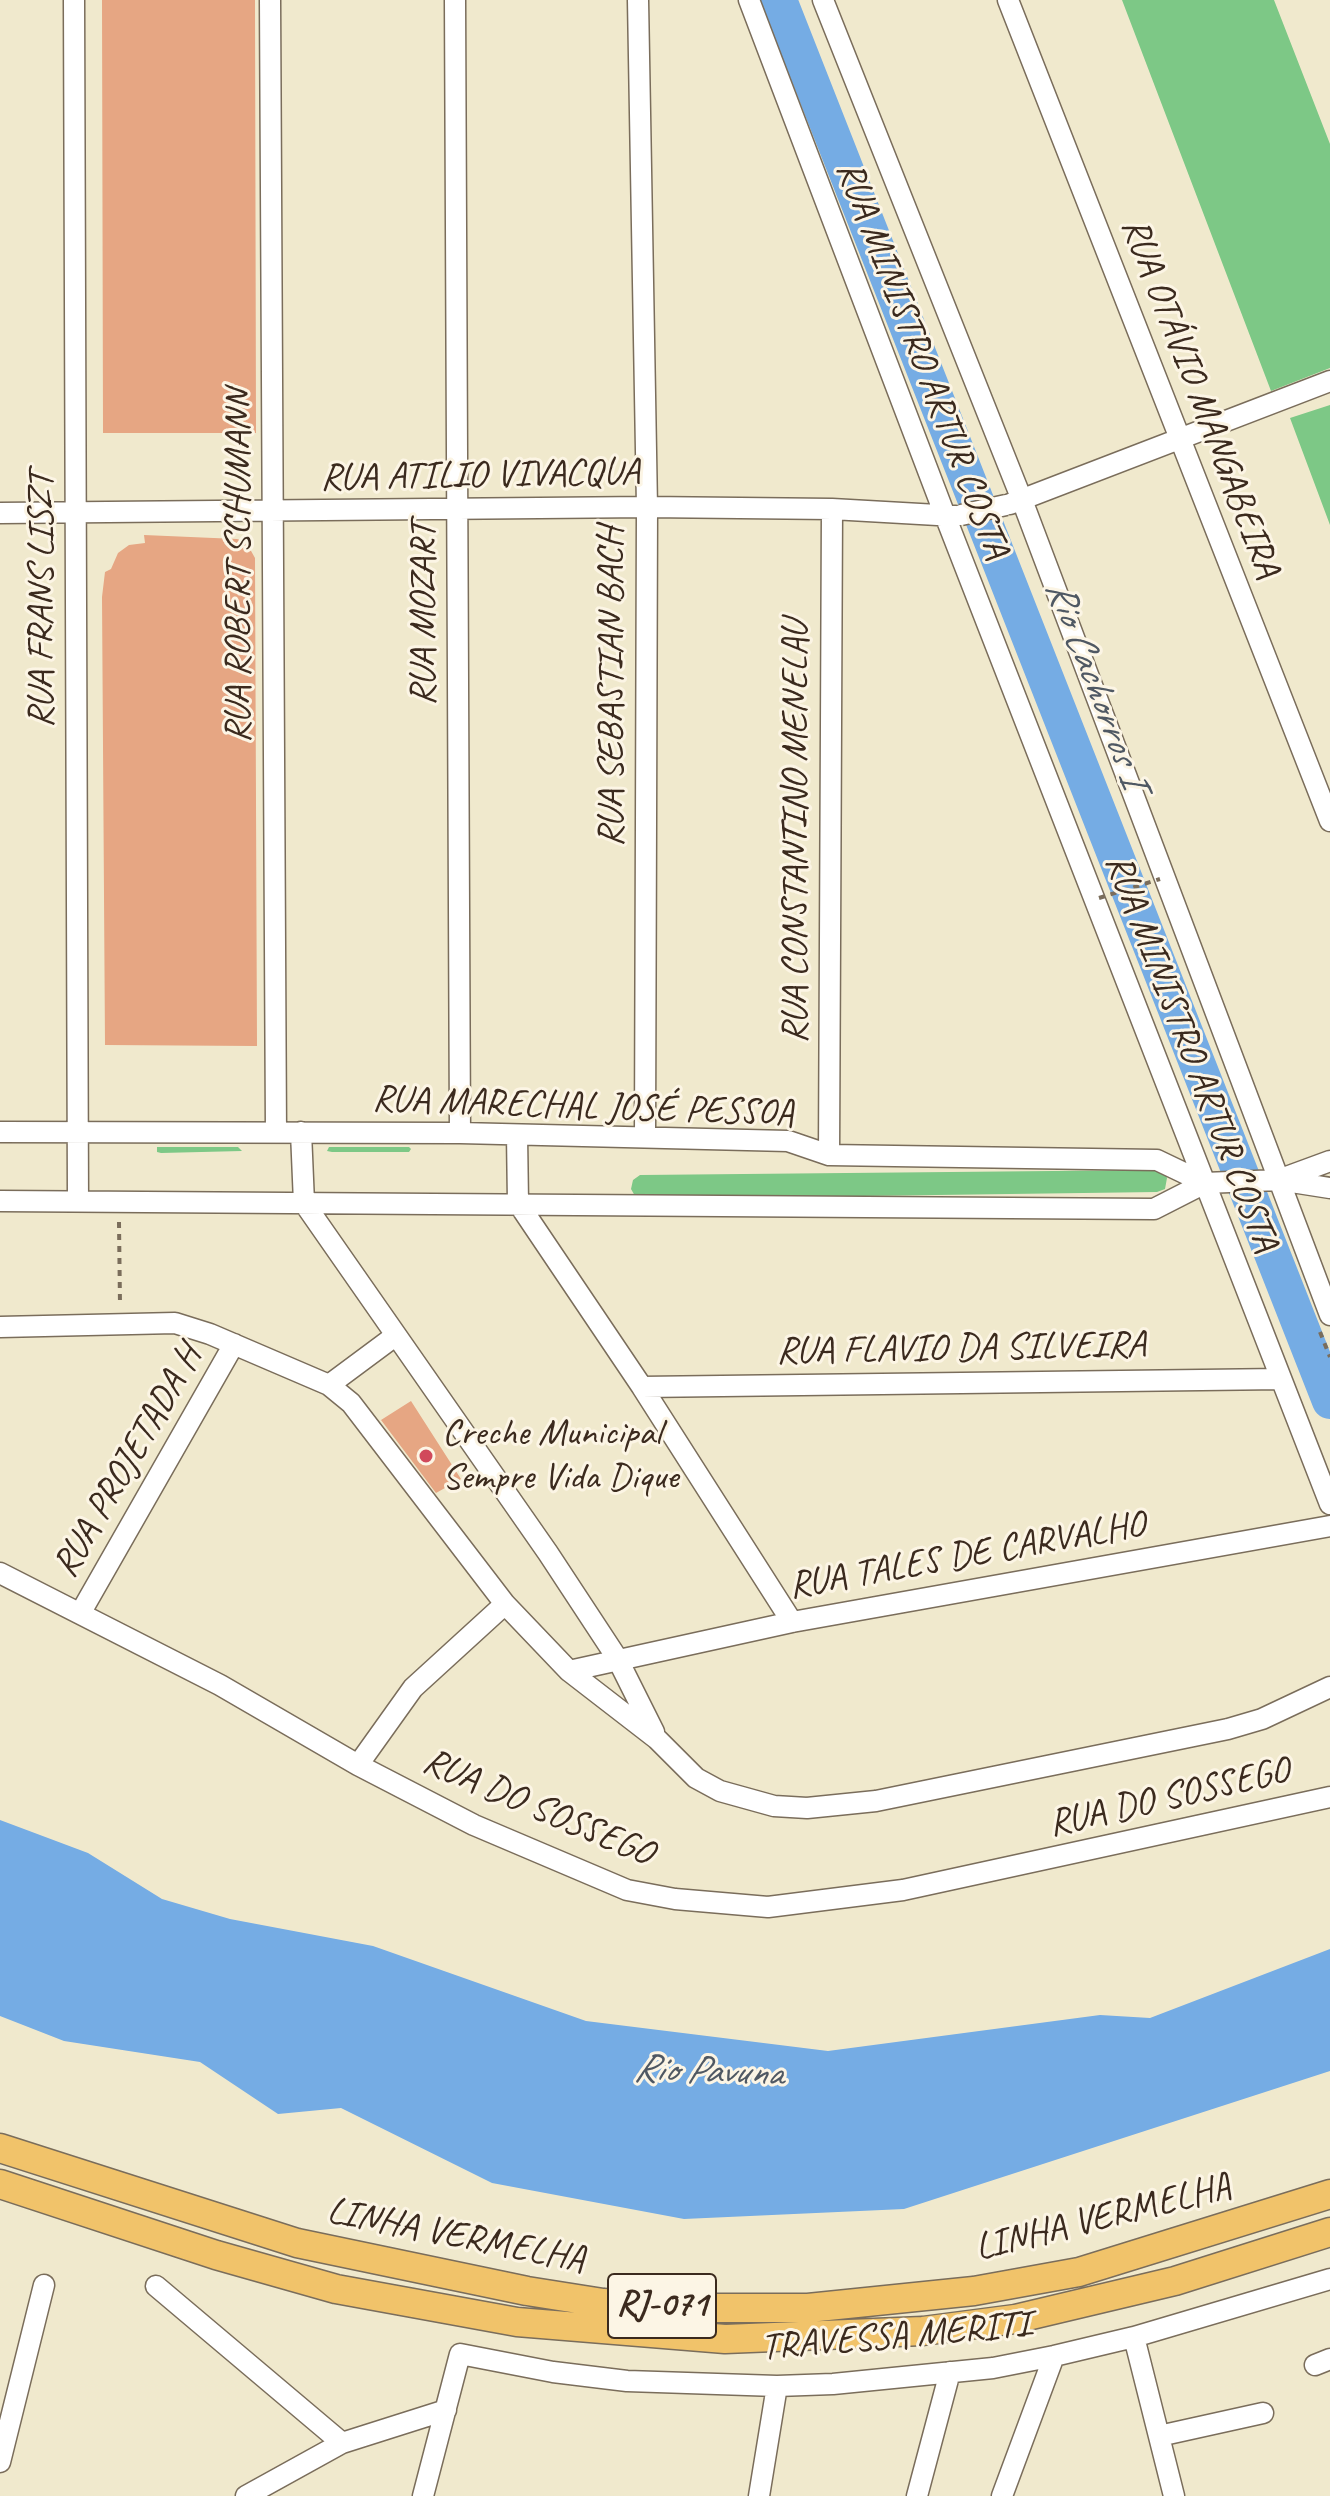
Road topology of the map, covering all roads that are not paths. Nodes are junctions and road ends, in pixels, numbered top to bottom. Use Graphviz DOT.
graph roads {
  1 [pos="74,0"];
  2 [pos="270,0"];
  3 [pos="455,0"];
  4 [pos="638,0"];
  5 [pos="749,0"];
  6 [pos="823,0"];
  7 [pos="1008,0"];
  8 [pos="1330,381"];
  9 [pos="1178,438"];
  10 [pos="1014,502"];
  11 [pos="647,507"];
  12 [pos="832,509"];
  13 [pos="458,511"];
  14 [pos="0,513"];
  15 [pos="77,513"];
  16 [pos="273,513"];
  17 [pos="953,517"];
  18 [pos="1330,821"];
  19 [pos="77,1131"];
  20 [pos="0,1132"];
  21 [pos="276,1132"];
  22 [pos="301,1132"];
  23 [pos="460,1133"];
  24 [pos="517,1135"];
  25 [pos="645,1135"];
  26 [pos="829,1155"];
  27 [pos="1330,1161"];
  28 [pos="1279,1180"];
  29 [pos="1215,1182"];
  30 [pos="1330,1188"];
  31 [pos="78,1200"];
  32 [pos="0,1201"];
  33 [pos="304,1203"];
  34 [pos="518,1203"];
  35 [pos="1330,1315"];
  36 [pos="0,1327"];
  37 [pos="395,1336"];
  38 [pos="234,1344"];
  39 [pos="1281,1379"];
  40 [pos="329,1385"];
  41 [pos="642,1387"];
  42 [pos="1330,1504"];
  43 [pos="1330,1526"];
  44 [pos="0,1573"];
  45 [pos="505,1604"];
  46 [pos="81,1612"];
  47 [pos="792,1622"];
  48 [pos="617,1658"];
  49 [pos="569,1671"];
  50 [pos="1330,1687"];
  51 [pos="657,1739"];
  52 [pos="358,1765"];
  53 [pos="1330,1797"];
  54 [pos="0,2148"];
  55 [pos="0,2184"];
  56 [pos="1330,2194"];
  57 [pos="1330,2232"];
  58 [pos="1330,2279"];
  59 [pos="44,2285"];
  60 [pos="156,2286"];
  61 [pos="1134,2337"];
  62 [pos="1054,2356"];
  63 [pos="950,2372"];
  64 [pos="777,2386"];
  65 [pos="446,2410"];
  66 [pos="1263,2413"];
  67 [pos="1159,2436"];
  68 [pos="342,2443"];
  69 [pos="0,2462"];
  70 [pos="246,2496"];
  71 [pos="423,2496"];
  72 [pos="759,2496"];
  73 [pos="917,2496"];
  74 [pos="1002,2496"];
  75 [pos="1174,2496"];
  1 -- 15 [label="street, RUA FRANS LISZT"];
  2 -- 16 [label="street, RUA ROBERT SCHUMANN"];
  3 -- 13 [label="street, RUA MOZART"];
  4 -- 11 [label="street, RUA SEBASTIAN BACH"];
  5 -- 17 [label="street, RUA MINISTRO ARTUR COSTA"];
  6 -- 10 [label="street, RUA MINISTRO ARTUR COSTA"];
  7 -- 9 [label="street, RUA OTÁVIO MANGABEIRA"];
  8 -- 9 [label="street, RUA ATILIO VIVACQUA"];
  9 -- 10 [label="street, RUA ATILIO VIVACQUA"];
  9 -- 18 [label="street, RUA OTÁVIO MANGABEIRA"];
  10 -- 17 [label="street, RUA ATILIO VIVACQUA, bridge"];
  10 -- 28 [label="street, RUA MINISTRO ARTUR COSTA"];
  11 -- 12 [label="street, RUA ATILIO VIVACQUA"];
  11 -- 13 [label="street, RUA ATILIO VIVACQUA"];
  11 -- 25 [label="street, RUA SEBASTIAN BACH"];
  12 -- 17 [label="street, RUA ATILIO VIVACQUA"];
  12 -- 26 [label="street, RUA CONSTANTINO MENELAU"];
  13 -- 16 [label="street, RUA ATILIO VIVACQUA"];
  13 -- 23 [label="street, RUA MOZART"];
  14 -- 15 [label="street, RUA ATILIO VIVACQUA"];
  15 -- 16 [label="street, RUA ATILIO VIVACQUA"];
  15 -- 19 [label="street, RUA FRANS LISZT"];
  16 -- 21 [label="street, RUA ROBERT SCHUMANN"];
  17 -- 29 [label="street, RUA MINISTRO ARTUR COSTA"];
  19 -- 20 [label="street, RUA MARECHAL JOSÉ PESSOA"];
  19 -- 21 [label="street, RUA MARECHAL JOSÉ PESSOA"];
  19 -- 31 [label="street, RUA FRANS LISZT"];
  21 -- 22 [label="street, RUA MARECHAL JOSÉ PESSOA"];
  22 -- 23 [label="street, RUA MARECHAL JOSÉ PESSOA"];
  22 -- 33 [label="street"];
  23 -- 24 [label="street, RUA MARECHAL JOSÉ PESSOA"];
  24 -- 25 [label="street, RUA MARECHAL JOSÉ PESSOA"];
  24 -- 34 [label="street"];
  25 -- 26 [label="street, RUA MARECHAL JOSÉ PESSOA"];
  26 -- 29 [label="street, RUA MARECHAL JOSÉ PESSOA"];
  27 -- 28 [label="street, RUA MARECHAL JOSÉ PESSOA"];
  28 -- 29 [label="street, RUA MARECHAL JOSÉ PESSOA"];
  28 -- 30 [label="street, RUA MARECHAL JOSÉ PESSOA"];
  28 -- 35 [label="street, RUA MINISTRO ARTUR COSTA"];
  29 -- 34 [label="street, RUA MARECHAL JOSÉ PESSOA"];
  29 -- 39 [label="street, RUA MINISTRO ARTUR COSTA"];
  31 -- 32 [label="street, RUA MARECHAL JOSÉ PESSOA"];
  31 -- 33 [label="street, RUA MARECHAL JOSÉ PESSOA"];
  33 -- 34 [label="street, RUA MARECHAL JOSÉ PESSOA"];
  33 -- 37 [label="street"];
  34 -- 41 [label="street"];
  36 -- 38 [label="street"];
  37 -- 40 [label="street"];
  37 -- 48 [label="street"];
  38 -- 40 [label="street"];
  38 -- 46 [label="street, RUA PROJETADA H"];
  39 -- 41 [label="street, RUA FLAVIO DA SILVEIRA"];
  39 -- 42 [label="street, RUA MINISTRO ARTUR COSTA"];
  40 -- 45 [label="street"];
  41 -- 47 [label="street"];
  43 -- 47 [label="street, RUA TALES DE CARVALHO"];
  44 -- 46 [label="street, RUA DO SOSSEGO"];
  45 -- 49 [label="street"];
  45 -- 52 [label="street"];
  46 -- 52 [label="street, RUA DO SOSSEGO"];
  47 -- 48 [label="street, RUA TALES DE CARVALHO"];
  48 -- 49 [label="street, RUA TALES DE CARVALHO"];
  48 -- 51 [label="street"];
  49 -- 51 [label="street"];
  50 -- 51 [label="street"];
  52 -- 53 [label="street, RUA DO SOSSEGO"];
  54 -- 56 [label="highway, LINHA VERMELHA / RJ-071"];
  55 -- 57 [label="highway, LINHA VERMELHA / RJ-071"];
  58 -- 61 [label="street, TRAVESSA MERITI"];
  59 -- 69 [label="street"];
  60 -- 68 [label="street"];
  61 -- 62 [label="street, TRAVESSA MERITI"];
  61 -- 67 [label="street"];
  62 -- 63 [label="street, TRAVESSA MERITI"];
  62 -- 74 [label="street"];
  63 -- 64 [label="street, TRAVESSA MERITI"];
  63 -- 73 [label="street"];
  64 -- 65 [label="street, TRAVESSA MERITI"];
  64 -- 72 [label="street"];
  65 -- 68 [label="street"];
  65 -- 71 [label="street"];
  66 -- 67 [label="street"];
  67 -- 75 [label="street"];
  68 -- 70 [label="street"];
}
